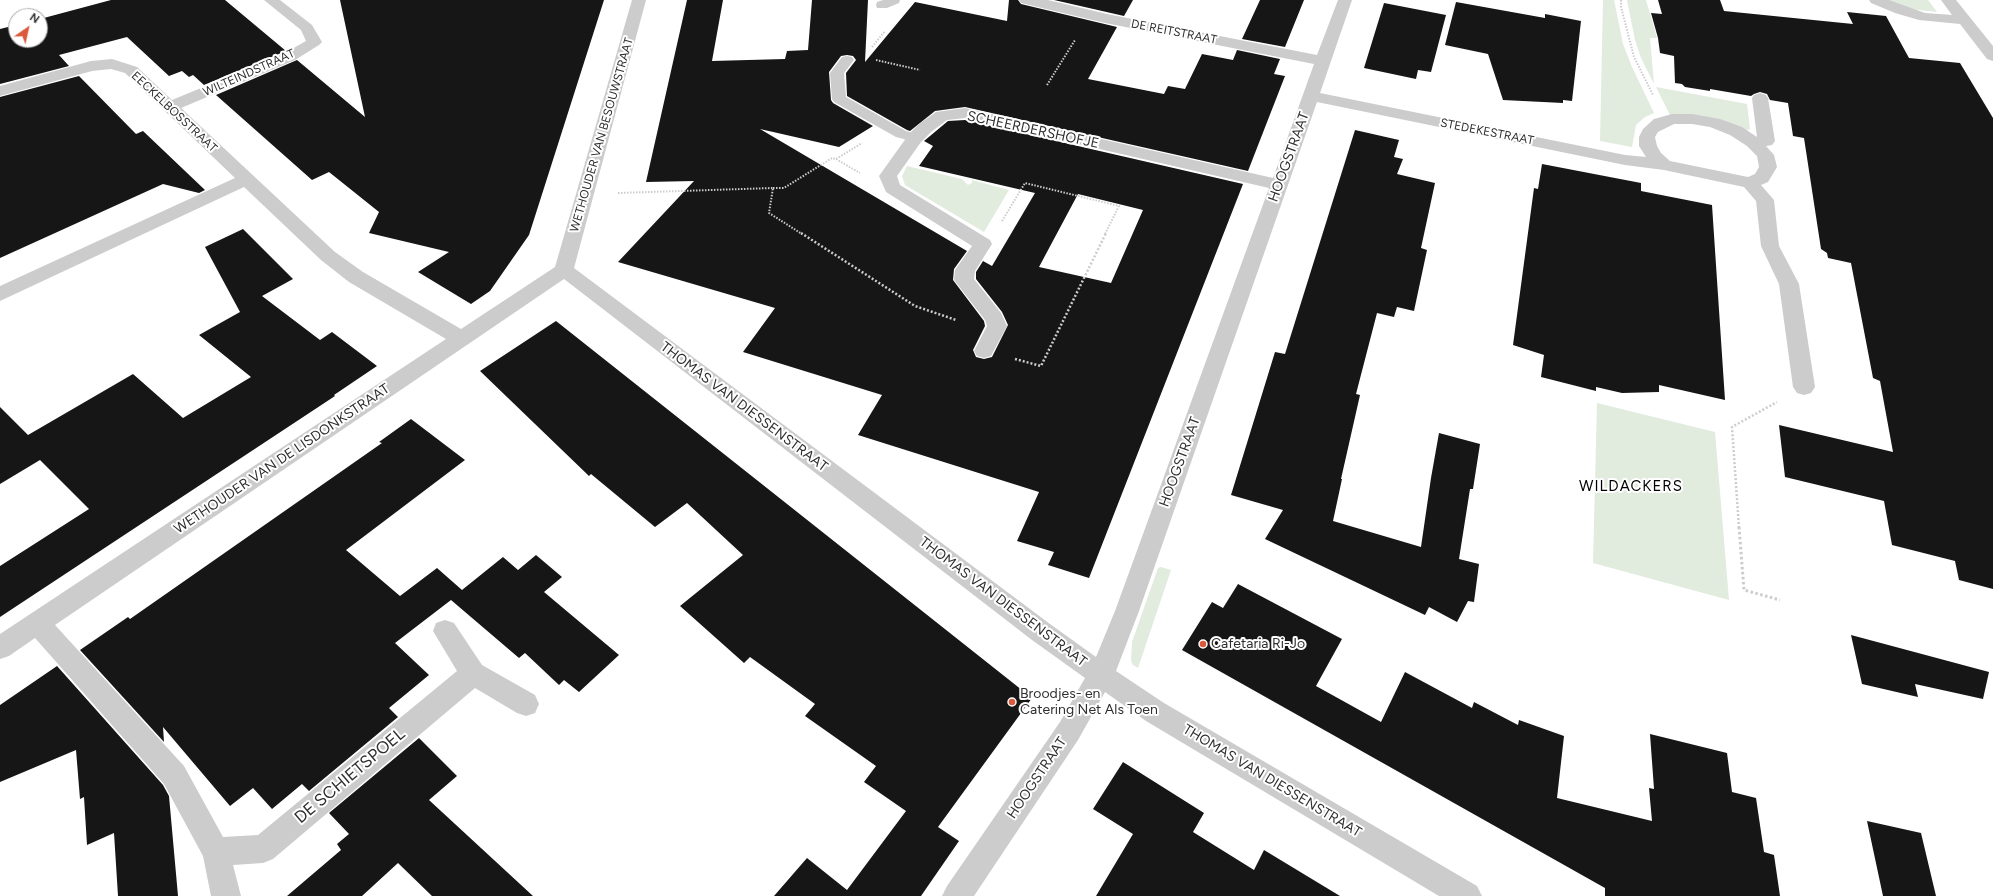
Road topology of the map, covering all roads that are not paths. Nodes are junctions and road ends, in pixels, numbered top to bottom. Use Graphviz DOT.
graph roads {
  1 [pos="271,0"];
  2 [pos="639,0"];
  3 [pos="894,0"];
  4 [pos="1026,0"];
  5 [pos="1345,0"];
  6 [pos="1876,0"];
  7 [pos="1948,0"];
  8 [pos="882,5"];
  9 [pos="1963,20"];
  10 [pos="1993,55"];
  11 [pos="847,60"];
  12 [pos="1323,62"];
  13 [pos="0,91"];
  14 [pos="1311,96"];
  15 [pos="1760,98"];
  16 [pos="170,107"];
  17 [pos="915,138"];
  18 [pos="1753,142"];
  19 [pos="1664,165"];
  20 [pos="247,179"];
  21 [pos="1750,183"];
  22 [pos="1279,185"];
  23 [pos="564,270"];
  24 [pos="0,294"];
  25 [pos="461,339"];
  26 [pos="984,351"];
  27 [pos="1804,387"];
  28 [pos="36,623"];
  29 [pos="445,631"];
  30 [pos="0,648"];
  31 [pos="473,673"];
  32 [pos="1101,675"];
  33 [pos="526,704"];
  34 [pos="216,852"];
  35 [pos="226,896"];
  36 [pos="957,896"];
  37 [pos="1467,896"];
  1 -- 16 [label="street, WILTEINDSTRAAT"];
  2 -- 23 [label="street, WETHOUDER VAN BESOUWSTRAAT"];
  3 -- 8 [label="lane"];
  4 -- 12 [label="street, DE REITSTRAAT"];
  5 -- 12 [label="street, HOOGSTRAAT"];
  6 -- 9 [label="street"];
  7 -- 9 [label="street"];
  9 -- 10 [label="street"];
  11 -- 17 [label="lane"];
  12 -- 14 [label="street, HOOGSTRAAT"];
  13 -- 16 [label="street, EECKELBOSSTRAAT"];
  14 -- 19 [label="street, STEDEKESTRAAT"];
  14 -- 22 [label="street, HOOGSTRAAT"];
  15 -- 18 [label="street"];
  16 -- 20 [label="street, EECKELBOSSTRAAT"];
  17 -- 22 [label="street, SCHEERDERSHOFJE"];
  17 -- 26 [label="street, SCHEERDERSHOFJE"];
  18 -- 19 [label="street"];
  18 -- 21 [label="street"];
  19 -- 21 [label="street, STEDEKESTRAAT"];
  20 -- 24 [label="street"];
  20 -- 25 [label="street, EECKELBOSSTRAAT"];
  21 -- 27 [label="street"];
  22 -- 32 [label="street, HOOGSTRAAT"];
  23 -- 25 [label="street, WETHOUDER VAN DE LISDONKSTRAAT"];
  23 -- 32 [label="street, THOMAS VAN DIESSENSTRAAT"];
  25 -- 28 [label="street, WETHOUDER VAN DE LISDONKSTRAAT"];
  28 -- 30 [label="street, WETHOUDER VAN DE LISDONKSTRAAT"];
  28 -- 34 [label="street"];
  29 -- 31 [label="street"];
  31 -- 33 [label="street"];
  31 -- 34 [label="street, DE SCHIETSPOEL"];
  32 -- 36 [label="street, HOOGSTRAAT"];
  32 -- 37 [label="street, THOMAS VAN DIESSENSTRAAT"];
  34 -- 35 [label="street"];
}
